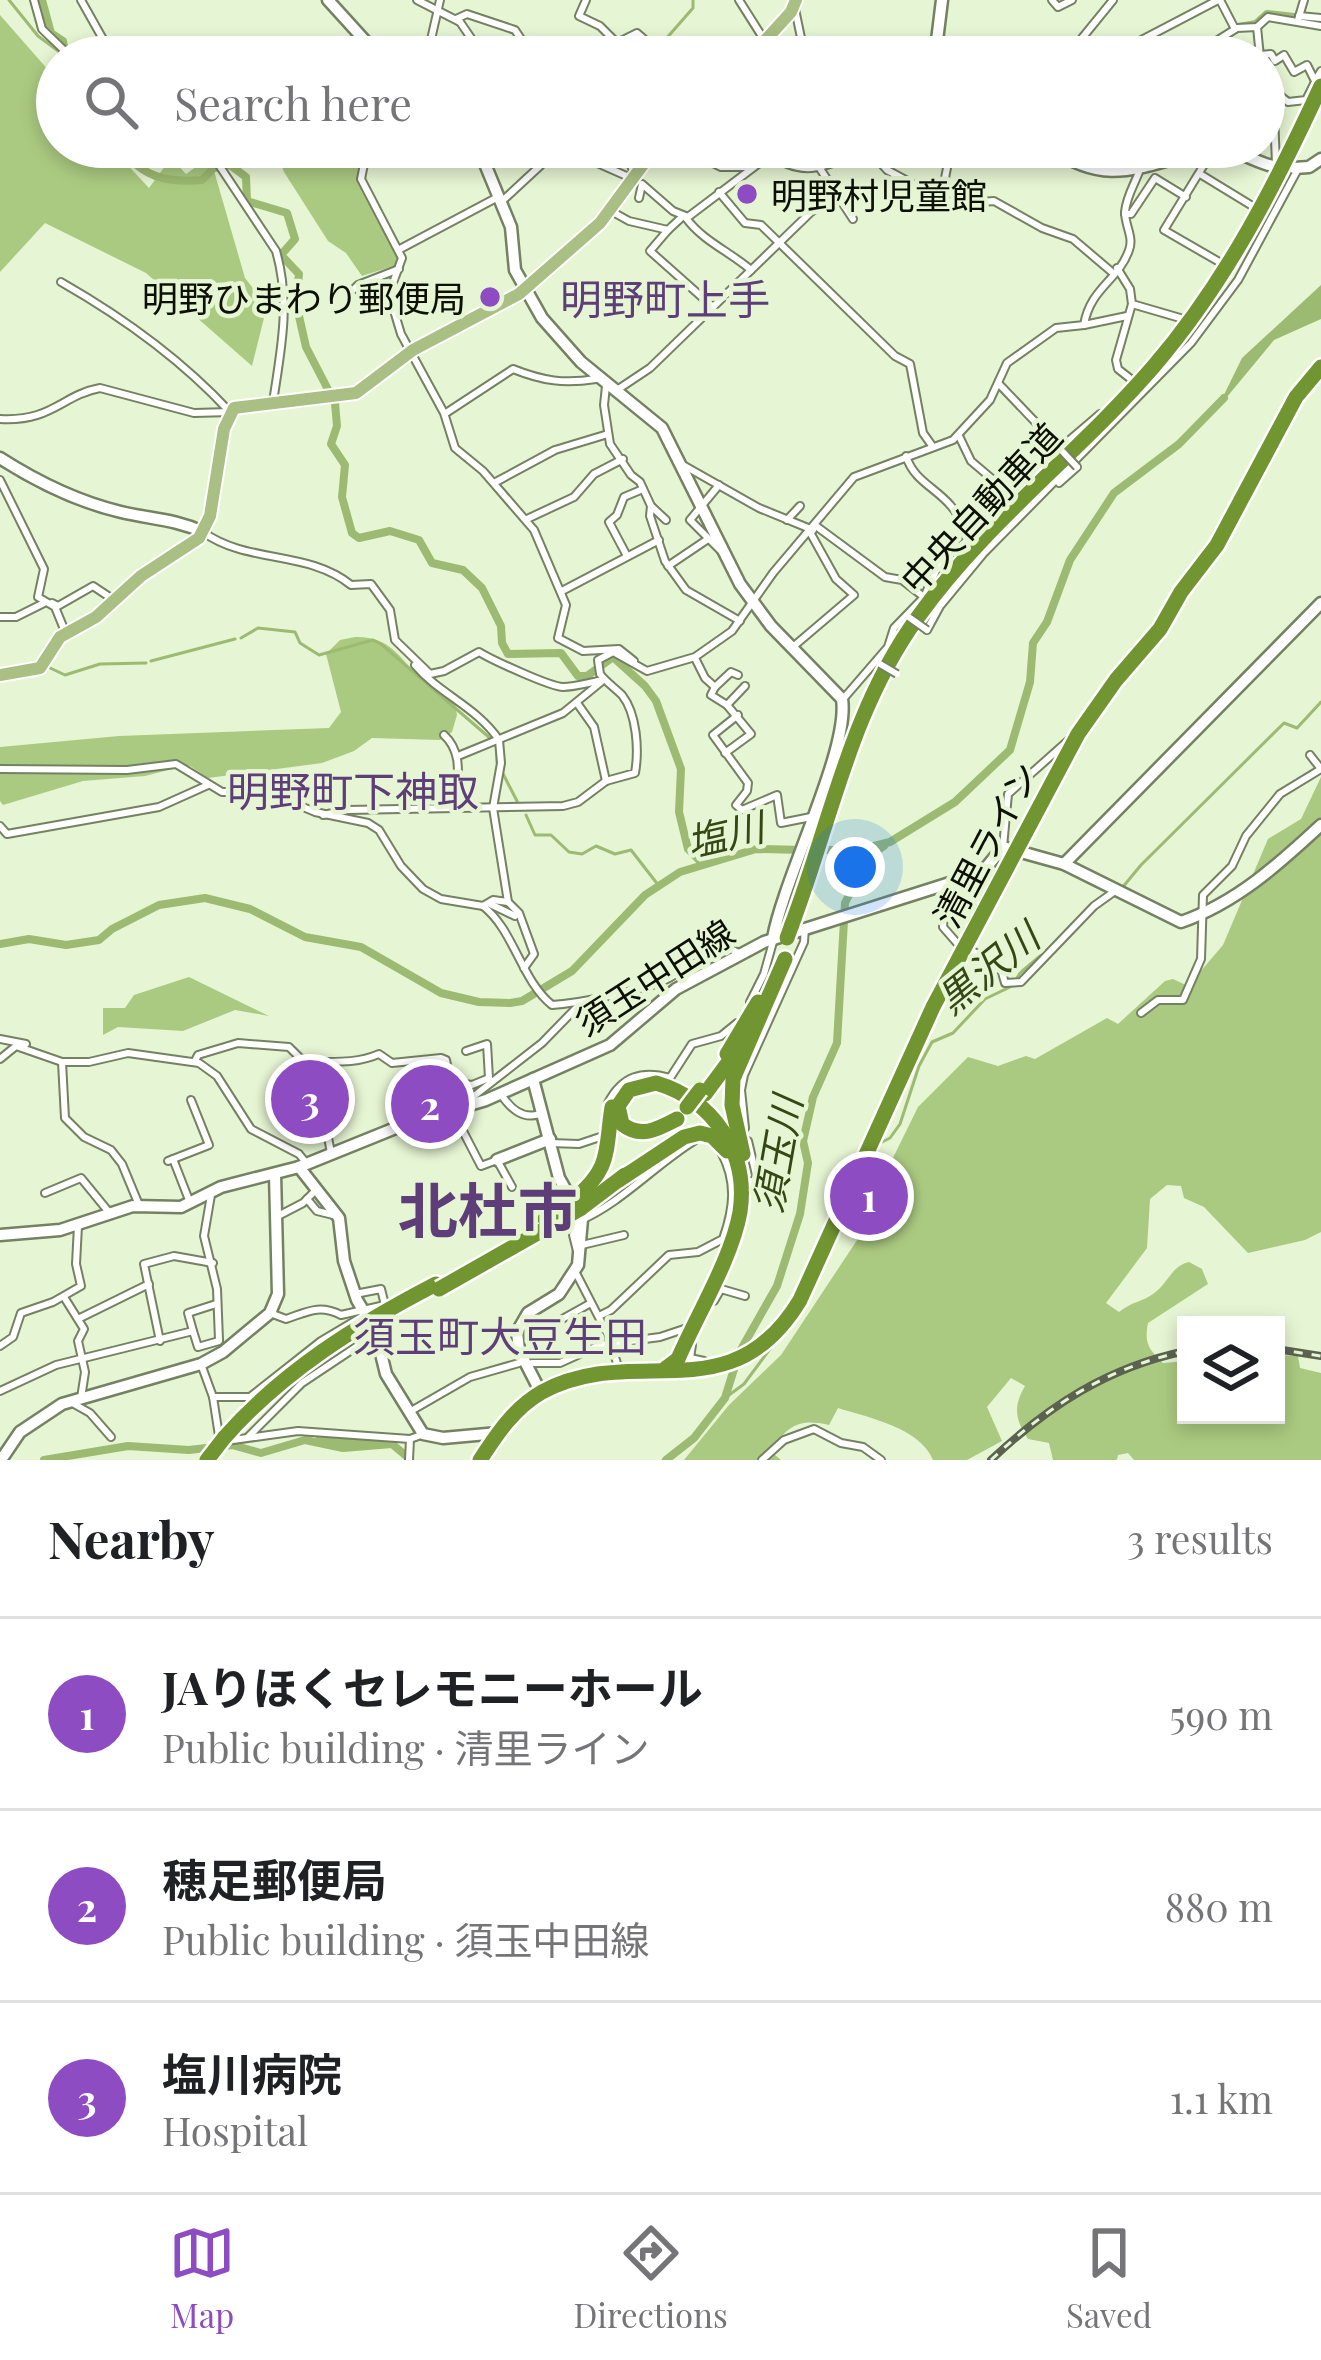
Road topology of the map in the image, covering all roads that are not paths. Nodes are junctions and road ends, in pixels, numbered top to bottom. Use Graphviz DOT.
graph roads {
  1 [pos="34,0"];
  2 [pos="81,0"];
  3 [pos="328,0"];
  4 [pos="418,0"];
  5 [pos="440,0"];
  6 [pos="586,0"];
  7 [pos="739,0"];
  8 [pos="942,0"];
  9 [pos="1052,0"];
  10 [pos="1072,0"];
  11 [pos="1113,0"];
  12 [pos="1304,0"];
  13 [pos="1221,1"];
  14 [pos="795,3"];
  15 [pos="435,9"];
  16 [pos="456,19"];
  17 [pos="1311,22"];
  18 [pos="1257,27"];
  19 [pos="1236,29"];
  20 [pos="50,36"];
  21 [pos="101,36"];
  22 [pos="361,36"];
  23 [pos="430,36"];
  24 [pos="469,36"];
  25 [pos="519,36"];
  26 [pos="610,36"];
  27 [pos="762,36"];
  28 [pos="769,36"];
  29 [pos="801,36"];
  30 [pos="938,36"];
  31 [pos="1084,36"];
  32 [pos="1148,36"];
  33 [pos="1225,36"];
  34 [pos="1258,36"];
  35 [pos="1285,58"];
  36 [pos="1321,71"];
  37 [pos="1318,84"];
  38 [pos="1321,99"];
  39 [pos="1285,100"];
  40 [pos="1285,154"];
  41 [pos="1321,159"];
  42 [pos="220,168"];
  43 [pos="363,168"];
  44 [pos="486,168"];
  45 [pos="537,168"];
  46 [pos="613,168"];
  47 [pos="631,168"];
  48 [pos="639,168"];
  49 [pos="756,168"];
  50 [pos="819,168"];
  51 [pos="885,168"];
  52 [pos="946,168"];
  53 [pos="1087,168"];
  54 [pos="1138,168"];
  55 [pos="1142,168"];
  56 [pos="1203,168"];
  57 [pos="1275,168"];
  58 [pos="1279,168"];
  59 [pos="1296,168"];
  60 [pos="1200,174"];
  61 [pos="633,176"];
  62 [pos="719,192"];
  63 [pos="836,193"];
  64 [pos="1186,197"];
  65 [pos="639,198"];
  66 [pos="941,199"];
  67 [pos="499,200"];
  68 [pos="1254,207"];
  69 [pos="610,211"];
  70 [pos="1125,214"];
  71 [pos="684,217"];
  72 [pos="853,220"];
  73 [pos="668,230"];
  74 [pos="779,243"];
  75 [pos="400,249"];
  76 [pos="1220,263"];
  77 [pos="399,269"];
  78 [pos="751,270"];
  79 [pos="1115,271"];
  80 [pos="61,282"];
  81 [pos="525,290"];
  82 [pos="351,292"];
  83 [pos="1132,304"];
  84 [pos="713,308"];
  85 [pos="1128,316"];
  86 [pos="1186,318"];
  87 [pos="1084,325"];
  88 [pos="411,352"];
  89 [pos="1321,367"];
  90 [pos="1132,380"];
  91 [pos="608,383"];
  92 [pos="999,384"];
  93 [pos="1321,384"];
  94 [pos="1302,387"];
  95 [pos="273,402"];
  96 [pos="230,412"];
  97 [pos="444,413"];
  98 [pos="0,419"];
  99 [pos="608,434"];
  100 [pos="959,436"];
  101 [pos="933,447"];
  102 [pos="1061,450"];
  103 [pos="906,456"];
  104 [pos="0,458"];
  105 [pos="623,459"];
  106 [pos="682,465"];
  107 [pos="0,480"];
  108 [pos="1056,481"];
  109 [pos="494,483"];
  110 [pos="718,485"];
  111 [pos="643,489"];
  112 [pos="1010,502"];
  113 [pos="651,506"];
  114 [pos="702,506"];
  115 [pos="800,506"];
  116 [pos="527,518"];
  117 [pos="666,520"];
  118 [pos="787,520"];
  119 [pos="813,530"];
  120 [pos="203,532"];
  121 [pos="708,539"];
  122 [pos="659,540"];
  123 [pos="967,541"];
  124 [pos="723,552"];
  125 [pos="627,556"];
  126 [pos="668,566"];
  127 [pos="562,591"];
  128 [pos="124,592"];
  129 [pos="924,597"];
  130 [pos="46,602"];
  131 [pos="753,603"];
  132 [pos="1321,603"];
  133 [pos="0,617"];
  134 [pos="908,617"];
  135 [pos="740,621"];
  136 [pos="60,637"];
  137 [pos="791,648"];
  138 [pos="406,653"];
  139 [pos="695,657"];
  140 [pos="878,662"];
  141 [pos="637,666"];
  142 [pos="600,671"];
  143 [pos="738,674"];
  144 [pos="897,674"];
  145 [pos="0,675"];
  146 [pos="746,686"];
  147 [pos="716,687"];
  148 [pos="842,699"];
  149 [pos="578,703"];
  150 [pos="727,705"];
  151 [pos="738,716"];
  152 [pos="1078,734"];
  153 [pos="444,735"];
  154 [pos="496,741"];
  155 [pos="725,753"];
  156 [pos="1310,755"];
  157 [pos="458,756"];
  158 [pos="0,769"];
  159 [pos="606,782"];
  160 [pos="208,785"];
  161 [pos="458,808"];
  162 [pos="493,808"];
  163 [pos="323,814"];
  164 [pos="820,819"];
  165 [pos="1321,825"];
  166 [pos="0,826"];
  167 [pos="1009,849"];
  168 [pos="1064,864"];
  169 [pos="952,883"];
  170 [pos="1115,891"];
  171 [pos="508,902"];
  172 [pos="485,905"];
  173 [pos="1203,913"];
  174 [pos="520,924"];
  175 [pos="791,932"];
  176 [pos="963,947"];
  177 [pos="741,954"];
  178 [pos="785,959"];
  179 [pos="525,970"];
  180 [pos="588,998"];
  181 [pos="1141,1013"];
  182 [pos="0,1039"];
  183 [pos="466,1051"];
  184 [pos="43,1056"];
  185 [pos="0,1059"];
  186 [pos="195,1061"];
  187 [pos="62,1062"];
  188 [pos="316,1062"];
  189 [pos="533,1079"];
  190 [pos="489,1080"];
  191 [pos="703,1092"];
  192 [pos="500,1094"];
  193 [pos="191,1100"];
  194 [pos="458,1108"];
  195 [pos="685,1112"];
  196 [pos="543,1113"];
  197 [pos="603,1136"];
  198 [pos="550,1141"];
  199 [pos="331,1154"];
  200 [pos="497,1160"];
  201 [pos="303,1166"];
  202 [pos="275,1174"];
  203 [pos="620,1180"];
  204 [pos="741,1180"];
  205 [pos="512,1186"];
  206 [pos="209,1192"];
  207 [pos="45,1193"];
  208 [pos="311,1195"];
  209 [pos="191,1203"];
  210 [pos="139,1205"];
  211 [pos="576,1205"];
  212 [pos="110,1214"];
  213 [pos="276,1219"];
  214 [pos="78,1226"];
  215 [pos="0,1235"];
  216 [pos="624,1235"];
  217 [pos="581,1249"];
  218 [pos="213,1263"];
  219 [pos="575,1270"];
  220 [pos="149,1284"];
  221 [pos="437,1287"];
  222 [pos="355,1294"];
  223 [pos="746,1296"];
  224 [pos="63,1297"];
  225 [pos="591,1303"];
  226 [pos="216,1304"];
  227 [pos="271,1313"];
  228 [pos="365,1314"];
  229 [pos="599,1316"];
  230 [pos="80,1318"];
  231 [pos="523,1320"];
  232 [pos="687,1328"];
  233 [pos="193,1331"];
  234 [pos="376,1331"];
  235 [pos="160,1341"];
  236 [pos="611,1342"];
  237 [pos="0,1346"];
  238 [pos="221,1346"];
  239 [pos="84,1360"];
  240 [pos="519,1363"];
  241 [pos="532,1363"];
  242 [pos="201,1364"];
  243 [pos="719,1364"];
  244 [pos="678,1365"];
  245 [pos="620,1375"];
  246 [pos="0,1390"];
  247 [pos="541,1393"];
  248 [pos="213,1397"];
  249 [pos="76,1400"];
  250 [pos="408,1413"];
  251 [pos="423,1434"];
  252 [pos="496,1436"];
  253 [pos="111,1437"];
  254 [pos="234,1438"];
  255 [pos="410,1442"];
  256 [pos="6,1446"];
  257 [pos="210,1460"];
  258 [pos="409,1460"];
  259 [pos="480,1460"];
  260 [pos="762,1460"];
  261 [pos="881,1460"];
  1 -- 20 [label="street"];
  2 -- 21 [label="street"];
  3 -- 22 [label="street"];
  4 -- 15 [label="street"];
  5 -- 15 [label="street"];
  6 -- 26 [label="street"];
  7 -- 27 [label="street"];
  8 -- 30 [label="street"];
  9 -- 10 [label="street"];
  11 -- 31 [label="street"];
  12 -- 17 [label="street"];
  13 -- 19 [label="street"];
  13 -- 32 [label="street"];
  14 -- 28 [label="main road"];
  14 -- 29 [label="street"];
  15 -- 16 [label="street"];
  15 -- 23 [label="street"];
  16 -- 24 [label="street"];
  16 -- 25 [label="street"];
  17 -- 18 [label="street"];
  18 -- 19 [label="street"];
  18 -- 34 [label="street"];
  19 -- 33 [label="street"];
  35 -- 37 [label="street"];
  36 -- 37 [label="street"];
  37 -- 39 [label="street"];
  37 -- 40 [label="highway, 中央自動車道"];
  38 -- 164 [label="highway, 中央自動車道"];
  41 -- 59 [label="street"];
  42 -- 95 [label="street"];
  43 -- 75 [label="street"];
  44 -- 67 [label="street"];
  45 -- 67 [label="street"];
  46 -- 61 [label="street"];
  47 -- 61 [label="street"];
  48 -- 61 [label="main road"];
  49 -- 62 [label="street"];
  50 -- 63 [label="street"];
  51 -- 66 [label="street"];
  52 -- 66 [label="street"];
  53 -- 54 [label="street"];
  55 -- 70 [label="street"];
  56 -- 60 [label="street"];
  57 -- 68 [label="street"];
  58 -- 164 [label="highway, 中央自動車道"];
  59 -- 108 [label="street"];
  60 -- 64 [label="street"];
  60 -- 68 [label="street"];
  61 -- 69 [label="main road"];
  62 -- 71 [label="street"];
  62 -- 74 [label="street"];
  63 -- 72 [label="street"];
  63 -- 74 [label="street"];
  64 -- 70 [label="street"];
  64 -- 76 [label="street"];
  65 -- 71 [label="street"];
  66 -- 79 [label="street"];
  67 -- 75 [label="street"];
  67 -- 81 [label="street"];
  68 -- 76 [label="street"];
  69 -- 73 [label="street"];
  69 -- 81 [label="main road"];
  70 -- 79 [label="street"];
  71 -- 73 [label="street"];
  71 -- 78 [label="street"];
  73 -- 84 [label="street"];
  74 -- 78 [label="street"];
  74 -- 101 [label="street"];
  75 -- 77 [label="street"];
  76 -- 86 [label="street"];
  77 -- 82 [label="street"];
  77 -- 88 [label="street"];
  78 -- 84 [label="street"];
  79 -- 83 [label="street"];
  79 -- 87 [label="street"];
  80 -- 96 [label="street"];
  81 -- 88 [label="main road"];
  81 -- 91 [label="street"];
  83 -- 85 [label="street"];
  83 -- 86 [label="street"];
  84 -- 91 [label="street"];
  85 -- 87 [label="street"];
  85 -- 90 [label="street"];
  86 -- 90 [label="street"];
  87 -- 92 [label="street"];
  88 -- 95 [label="main road"];
  88 -- 97 [label="street"];
  89 -- 94 [label="highway, 清里ライン"];
  90 -- 102 [label="street"];
  91 -- 97 [label="street"];
  91 -- 99 [label="street"];
  91 -- 106 [label="street"];
  92 -- 100 [label="street"];
  92 -- 102 [label="street"];
  93 -- 94 [label="street"];
  94 -- 152 [label="highway, 清里ライン"];
  95 -- 96 [label="main road"];
  96 -- 98 [label="street"];
  96 -- 120 [label="main road"];
  97 -- 109 [label="street"];
  99 -- 105 [label="street"];
  99 -- 109 [label="street"];
  100 -- 101 [label="street"];
  100 -- 112 [label="street"];
  101 -- 103 [label="street"];
  102 -- 108 [label="street, bridge"];
  102 -- 112 [label="street"];
  103 -- 119 [label="street"];
  103 -- 123 [label="street"];
  104 -- 120 [label="street"];
  105 -- 111 [label="street"];
  105 -- 116 [label="street"];
  106 -- 110 [label="street"];
  106 -- 114 [label="street"];
  107 -- 130 [label="street"];
  108 -- 134 [label="street, bridge"];
  109 -- 116 [label="street"];
  110 -- 114 [label="street"];
  110 -- 118 [label="street"];
  111 -- 113 [label="street"];
  111 -- 125 [label="street"];
  112 -- 123 [label="street"];
  113 -- 117 [label="street"];
  113 -- 122 [label="street"];
  114 -- 121 [label="street"];
  114 -- 124 [label="street"];
  115 -- 118 [label="street"];
  116 -- 127 [label="street"];
  118 -- 119 [label="street"];
  119 -- 129 [label="street"];
  119 -- 131 [label="street"];
  119 -- 137 [label="street"];
  120 -- 128 [label="main road"];
  120 -- 138 [label="street"];
  121 -- 124 [label="street"];
  121 -- 126 [label="street"];
  122 -- 125 [label="street"];
  122 -- 126 [label="street"];
  123 -- 129 [label="street"];
  124 -- 131 [label="street"];
  125 -- 127 [label="street"];
  126 -- 135 [label="street"];
  127 -- 141 [label="street"];
  128 -- 130 [label="street"];
  128 -- 136 [label="main road"];
  129 -- 134 [label="street"];
  130 -- 133 [label="street"];
  130 -- 136 [label="street"];
  131 -- 135 [label="street"];
  131 -- 137 [label="street"];
  132 -- 168 [label="street"];
  134 -- 140 [label="street"];
  135 -- 139 [label="street"];
  136 -- 145 [label="main road"];
  137 -- 148 [label="street"];
  138 -- 142 [label="street"];
  138 -- 154 [label="street"];
  139 -- 141 [label="street"];
  139 -- 147 [label="street"];
  140 -- 144 [label="street, bridge"];
  140 -- 148 [label="street"];
  141 -- 142 [label="street"];
  142 -- 149 [label="street"];
  142 -- 159 [label="street"];
  143 -- 147 [label="street"];
  146 -- 150 [label="street"];
  147 -- 150 [label="street"];
  148 -- 164 [label="street"];
  149 -- 154 [label="street"];
  149 -- 159 [label="street"];
  150 -- 151 [label="street"];
  151 -- 155 [label="street"];
  151 -- 155 [label="street"];
  152 -- 167 [label="highway, 清里ライン"];
  152 -- 167 [label="street"];
  153 -- 157 [label="street"];
  154 -- 157 [label="street"];
  154 -- 162 [label="street"];
  155 -- 164 [label="street"];
  156 -- 173 [label="street"];
  157 -- 161 [label="street"];
  158 -- 160 [label="street"];
  159 -- 162 [label="street"];
  160 -- 163 [label="street"];
  160 -- 166 [label="street"];
  161 -- 162 [label="street"];
  161 -- 163 [label="street"];
  162 -- 171 [label="street"];
  163 -- 172 [label="street"];
  164 -- 175 [label="highway, 中央自動車道"];
  164 -- 175 [label="street"];
  165 -- 173 [label="street"];
  167 -- 168 [label="street"];
  167 -- 169 [label="street, 須玉中田線"];
  167 -- 176 [label="highway, 清里ライン"];
  168 -- 170 [label="street"];
  169 -- 175 [label="street, 須玉中田線"];
  169 -- 176 [label="street"];
  170 -- 173 [label="street"];
  170 -- 176 [label="street"];
  171 -- 172 [label="street"];
  171 -- 174 [label="street"];
  172 -- 174 [label="street"];
  172 -- 179 [label="street"];
  173 -- 181 [label="street"];
  174 -- 179 [label="street"];
  175 -- 177 [label="street, 須玉中田線"];
  175 -- 178 [label="highway, 中央自動車道"];
  175 -- 191 [label="highway, 中央自動車道"];
  175 -- 197 [label="street"];
  175 -- 204 [label="street"];
  176 -- 243 [label="highway, 清里ライン"];
  177 -- 180 [label="street"];
  177 -- 189 [label="street, 須玉中田線"];
  178 -- 191 [label="highway, 中央自動車道"];
  178 -- 204 [label="highway"];
  179 -- 180 [label="street"];
  180 -- 190 [label="street"];
  182 -- 184 [label="street"];
  183 -- 190 [label="street"];
  184 -- 185 [label="street"];
  184 -- 187 [label="street"];
  186 -- 187 [label="street"];
  186 -- 188 [label="street"];
  186 -- 201 [label="street"];
  187 -- 210 [label="street"];
  188 -- 190 [label="street"];
  188 -- 199 [label="street"];
  189 -- 192 [label="street, 須玉中田線"];
  189 -- 196 [label="street"];
  190 -- 194 [label="street"];
  191 -- 195 [label="highway, 中央自動車道, bridge"];
  192 -- 194 [label="street, 須玉中田線"];
  192 -- 196 [label="street"];
  193 -- 209 [label="street"];
  194 -- 199 [label="street, 須玉中田線"];
  194 -- 200 [label="street"];
  195 -- 203 [label="highway, 中央自動車道"];
  195 -- 204 [label="highway"];
  195 -- 211 [label="highway, 中央自動車道"];
  196 -- 198 [label="street"];
  197 -- 198 [label="street"];
  197 -- 211 [label="street"];
  198 -- 200 [label="street"];
  198 -- 211 [label="street"];
  199 -- 201 [label="street, 須玉中田線"];
  200 -- 205 [label="street"];
  201 -- 202 [label="street, 須玉中田線"];
  201 -- 208 [label="street"];
  202 -- 206 [label="street, 須玉中田線"];
  202 -- 213 [label="street"];
  203 -- 204 [label="highway"];
  203 -- 211 [label="highway, 中央自動車道"];
  204 -- 211 [label="street"];
  204 -- 211 [label="highway"];
  204 -- 229 [label="street"];
  204 -- 244 [label="highway"];
  206 -- 209 [label="street, 須玉中田線"];
  206 -- 218 [label="street"];
  207 -- 212 [label="street"];
  208 -- 213 [label="street"];
  208 -- 222 [label="street"];
  209 -- 210 [label="street"];
  210 -- 212 [label="street"];
  211 -- 217 [label="street"];
  211 -- 221 [label="highway, 中央自動車道, bridge"];
  211 -- 221 [label="highway, 中央自動車道, bridge"];
  212 -- 214 [label="street"];
  213 -- 227 [label="street"];
  214 -- 215 [label="street"];
  214 -- 224 [label="street"];
  216 -- 217 [label="street"];
  217 -- 219 [label="street"];
  218 -- 220 [label="street"];
  218 -- 226 [label="street"];
  219 -- 225 [label="street"];
  219 -- 231 [label="street"];
  220 -- 230 [label="street"];
  220 -- 235 [label="street"];
  221 -- 254 [label="highway, 中央自動車道"];
  222 -- 228 [label="street"];
  222 -- 228 [label="street"];
  223 -- 243 [label="street"];
  224 -- 230 [label="street"];
  224 -- 237 [label="street"];
  225 -- 229 [label="street"];
  225 -- 231 [label="street"];
  226 -- 233 [label="street"];
  226 -- 238 [label="street"];
  227 -- 228 [label="street"];
  227 -- 238 [label="street"];
  228 -- 248 [label="street"];
  229 -- 236 [label="street"];
  230 -- 239 [label="street"];
  231 -- 247 [label="street"];
  232 -- 236 [label="street"];
  233 -- 235 [label="street"];
  233 -- 238 [label="street"];
  234 -- 250 [label="street"];
  234 -- 254 [label="street"];
  235 -- 239 [label="street"];
  236 -- 241 [label="street"];
  236 -- 245 [label="street"];
  238 -- 242 [label="street"];
  239 -- 246 [label="street"];
  239 -- 249 [label="street"];
  240 -- 250 [label="street"];
  242 -- 248 [label="street"];
  242 -- 249 [label="street"];
  243 -- 244 [label="highway, 清里ライン"];
  244 -- 245 [label="highway, 清里ライン"];
  245 -- 247 [label="highway, 清里ライン"];
  247 -- 252 [label="highway, 清里ライン"];
  248 -- 254 [label="street"];
  249 -- 253 [label="street"];
  249 -- 256 [label="street"];
  250 -- 251 [label="street"];
  251 -- 252 [label="street"];
  251 -- 255 [label="street"];
  252 -- 259 [label="highway, 清里ライン"];
  254 -- 255 [label="street"];
  254 -- 257 [label="highway, 中央自動車道, bridge"];
  255 -- 258 [label="street"];
  260 -- 261 [label="street"];
}
